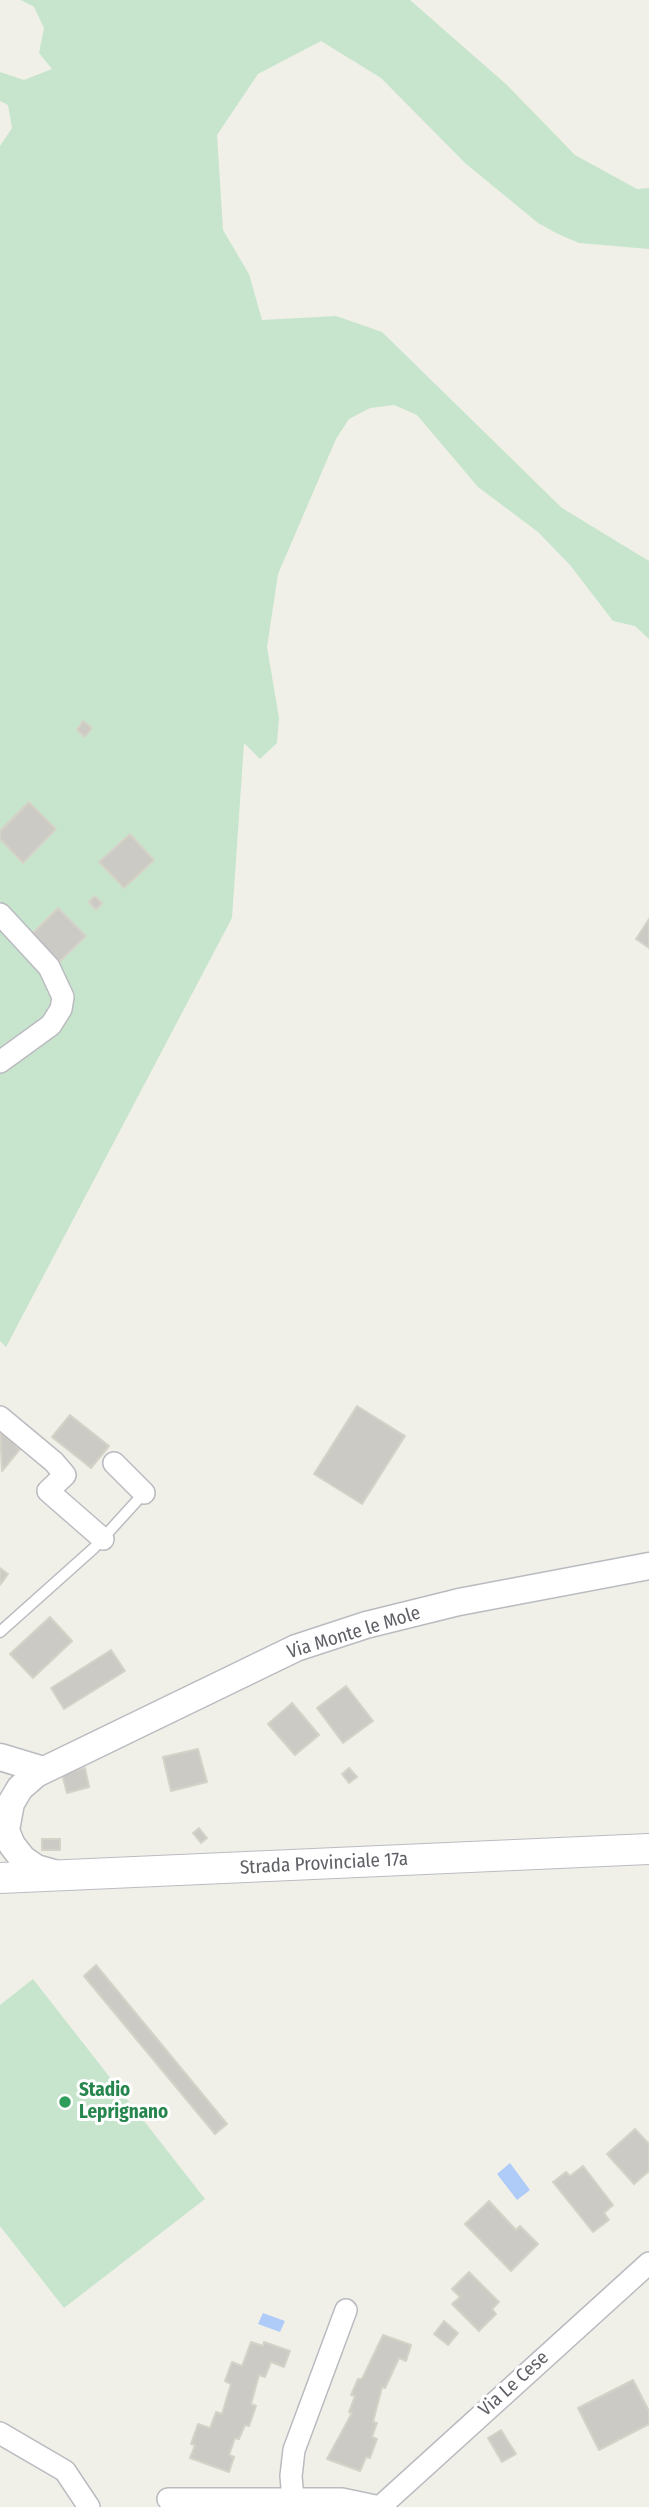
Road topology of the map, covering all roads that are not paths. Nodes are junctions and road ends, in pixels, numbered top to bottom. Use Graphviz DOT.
graph roads {
  1 [pos="0,915"];
  2 [pos="0,1062"];
  3 [pos="0,1417"];
  4 [pos="114,1463"];
  5 [pos="144,1493"];
  6 [pos="103,1539"];
  7 [pos="648,1566"];
  8 [pos="0,1632"];
  9 [pos="0,1757"];
  10 [pos="43,1770"];
  11 [pos="3,1823"];
  12 [pos="649,1849"];
  13 [pos="62,1876"];
  14 [pos="0,1878"];
  15 [pos="649,2263"];
  16 [pos="346,2309"];
  17 [pos="0,2434"];
  18 [pos="168,2498"];
  19 [pos="293,2499"];
  20 [pos="89,2507"];
  21 [pos="380,2507"];
  1 -- 2 [label="street"];
  3 -- 6 [label="street"];
  4 -- 5 [label="street"];
  5 -- 6 [label="lane"];
  6 -- 8 [label="lane"];
  7 -- 10 [label="street, Via Monte le Mole"];
  9 -- 10 [label="street"];
  10 -- 11 [label="street, Via Monte le Mole"];
  11 -- 13 [label="street"];
  12 -- 13 [label="main road, Strada Provinciale 17a"];
  13 -- 14 [label="main road, Strada Provinciale 17a"];
  15 -- 21 [label="street, Via Le Cese"];
  16 -- 19 [label="street"];
  17 -- 20 [label="street"];
  18 -- 19 [label="street"];
  19 -- 21 [label="street"];
}
